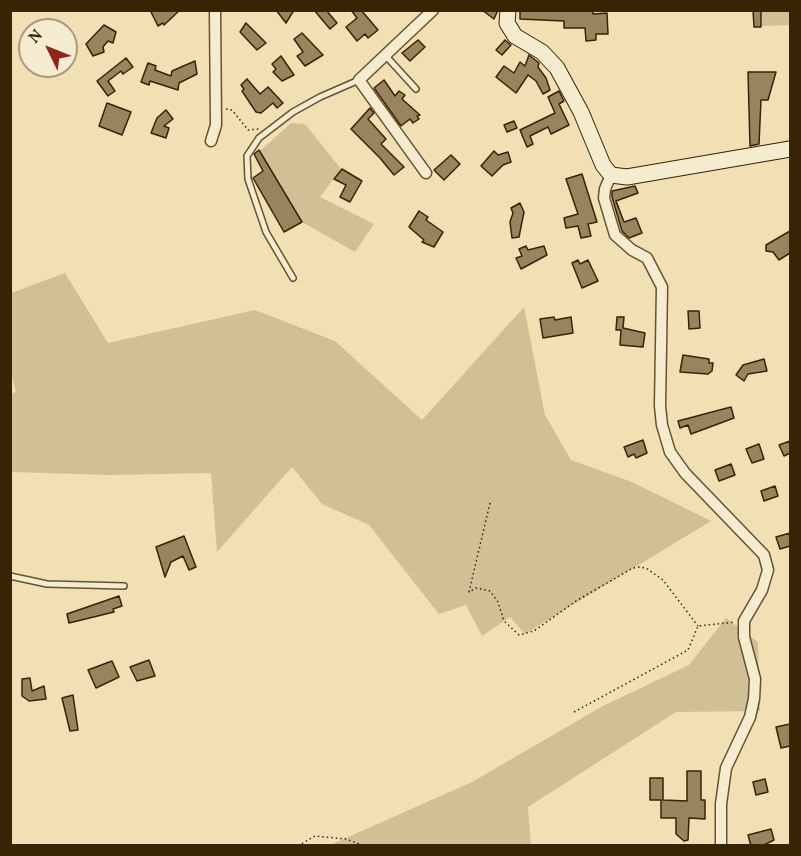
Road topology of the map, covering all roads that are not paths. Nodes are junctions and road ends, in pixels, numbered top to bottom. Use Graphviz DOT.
graph roads {
  1 [pos="215,10"];
  2 [pos="433,10"];
  3 [pos="508,10"];
  4 [pos="384,55"];
  5 [pos="359,80"];
  6 [pos="416,89"];
  7 [pos="212,141"];
  8 [pos="790,149"];
  9 [pos="426,173"];
  10 [pos="611,175"];
  11 [pos="293,278"];
  12 [pos="10,576"];
  13 [pos="124,586"];
  14 [pos="722,846"];
  1 -- 7 [label="street"];
  2 -- 4 [label="street"];
  3 -- 10 [label="street"];
  4 -- 5 [label="street"];
  4 -- 6 [label="lane"];
  5 -- 9 [label="street"];
  5 -- 11 [label="lane"];
  8 -- 10 [label="street"];
  10 -- 14 [label="street"];
  12 -- 13 [label="lane"];
}
